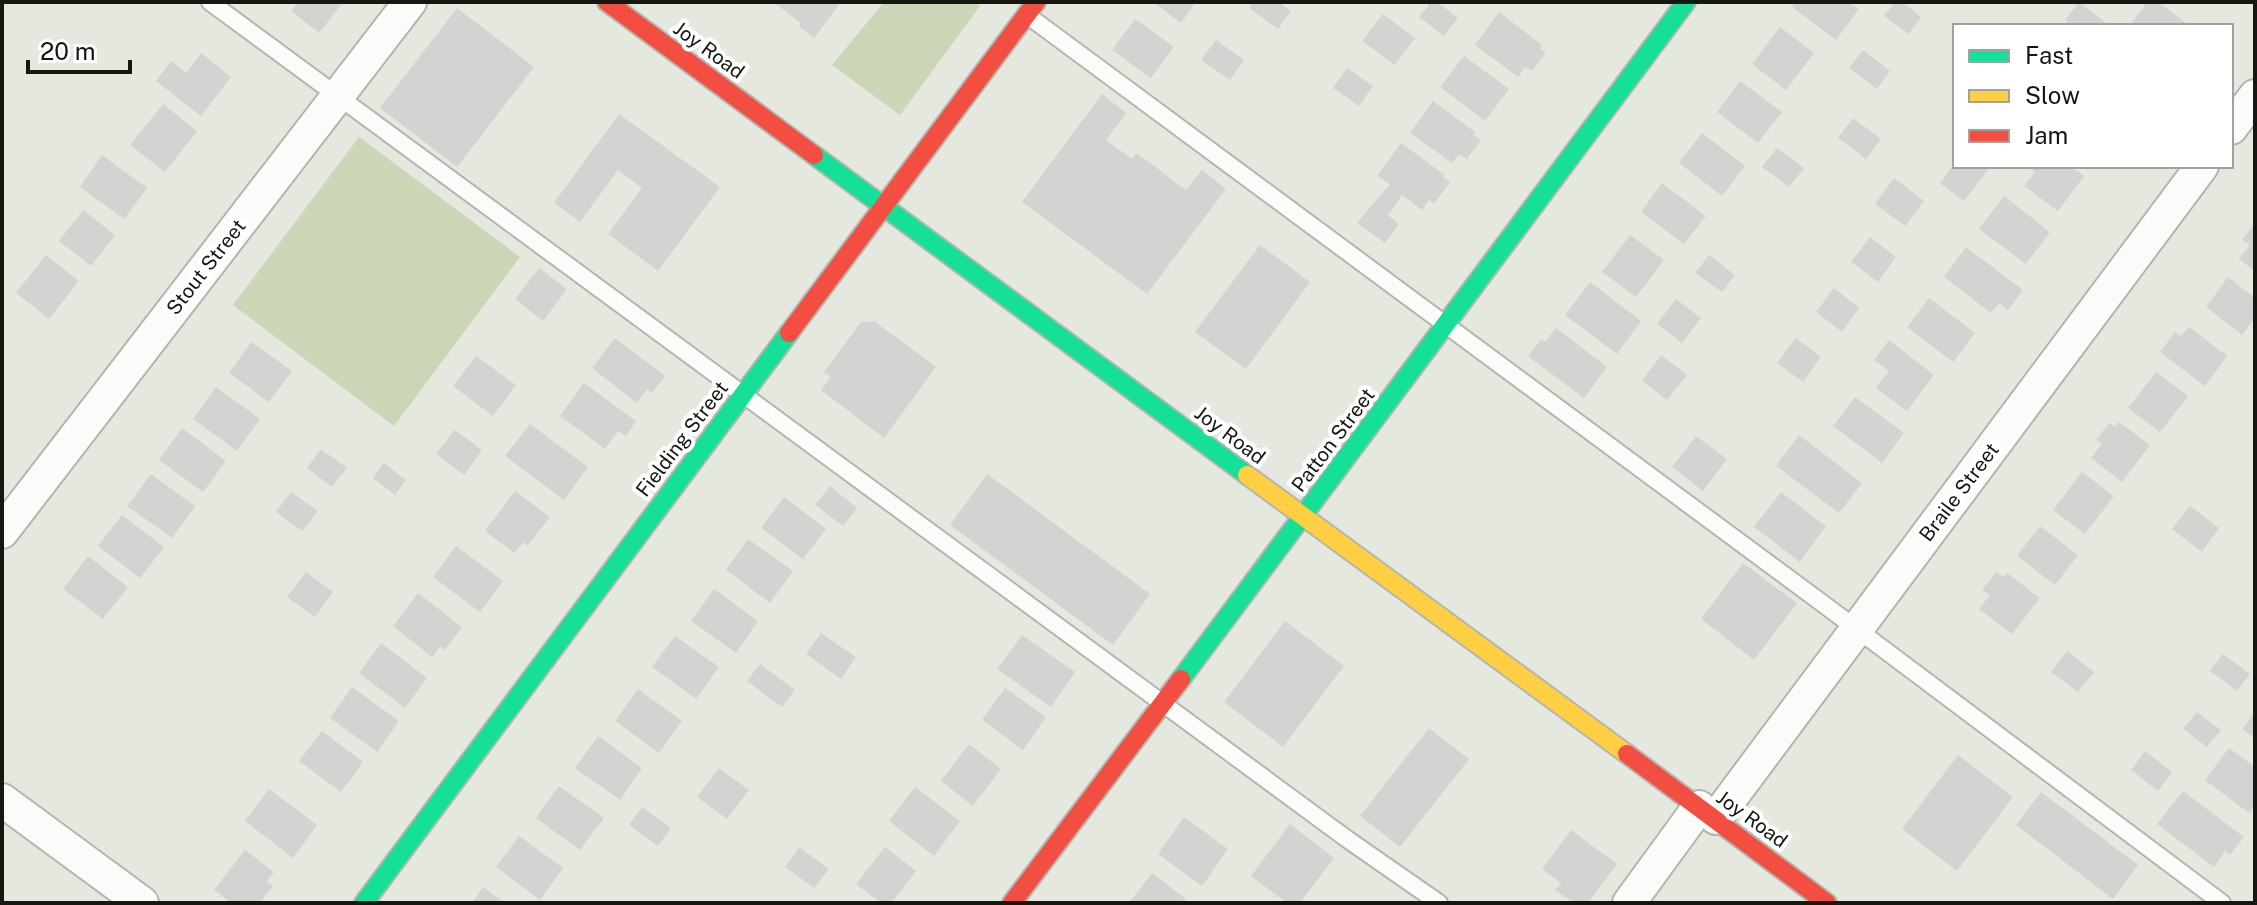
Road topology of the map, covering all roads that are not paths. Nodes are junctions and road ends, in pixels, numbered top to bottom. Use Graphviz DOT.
graph roads {
  1 [pos="210,2"];
  2 [pos="410,2"];
  3 [pos="607,2"];
  4 [pos="1009,2"];
  5 [pos="1686,2"];
  6 [pos="1032,8"];
  7 [pos="338,96"];
  8 [pos="2255,96"];
  9 [pos="2233,125"];
  10 [pos="2201,168"];
  11 [pos="885,206"];
  12 [pos="1446,325"];
  13 [pos="743,395"];
  14 [pos="1304,517"];
  15 [pos="2,532"];
  16 [pos="1857,629"];
  17 [pos="1163,703"];
  18 [pos="2,800"];
  19 [pos="1707,813"];
  20 [pos="142,903"];
  21 [pos="364,903"];
  22 [pos="1012,903"];
  23 [pos="1439,903"];
  24 [pos="1629,903"];
  25 [pos="1827,903"];
  26 [pos="2222,903"];
  1 -- 7 [label="lane"];
  2 -- 7 [label="street, Stout Street"];
  3 -- 11 [label="street, Joy Road"];
  4 -- 6 [label="lane"];
  5 -- 12 [label="street, Patton Street"];
  6 -- 11 [label="street, Fielding Street"];
  6 -- 12 [label="lane"];
  7 -- 13 [label="lane"];
  7 -- 15 [label="street, Stout Street"];
  8 -- 9 [label="street"];
  10 -- 16 [label="street, Braile Street"];
  11 -- 13 [label="street, Fielding Street"];
  11 -- 14 [label="street, Joy Road"];
  12 -- 14 [label="street, Patton Street"];
  12 -- 16 [label="lane"];
  13 -- 17 [label="lane"];
  13 -- 21 [label="street, Fielding Street"];
  14 -- 17 [label="street, Patton Street"];
  14 -- 19 [label="street, Joy Road"];
  16 -- 19 [label="street, Braile Street"];
  16 -- 26 [label="lane"];
  17 -- 22 [label="street, Patton Street"];
  17 -- 23 [label="lane"];
  18 -- 20 [label="street"];
  19 -- 24 [label="street, Braile Street"];
  19 -- 25 [label="street, Joy Road"];
}
